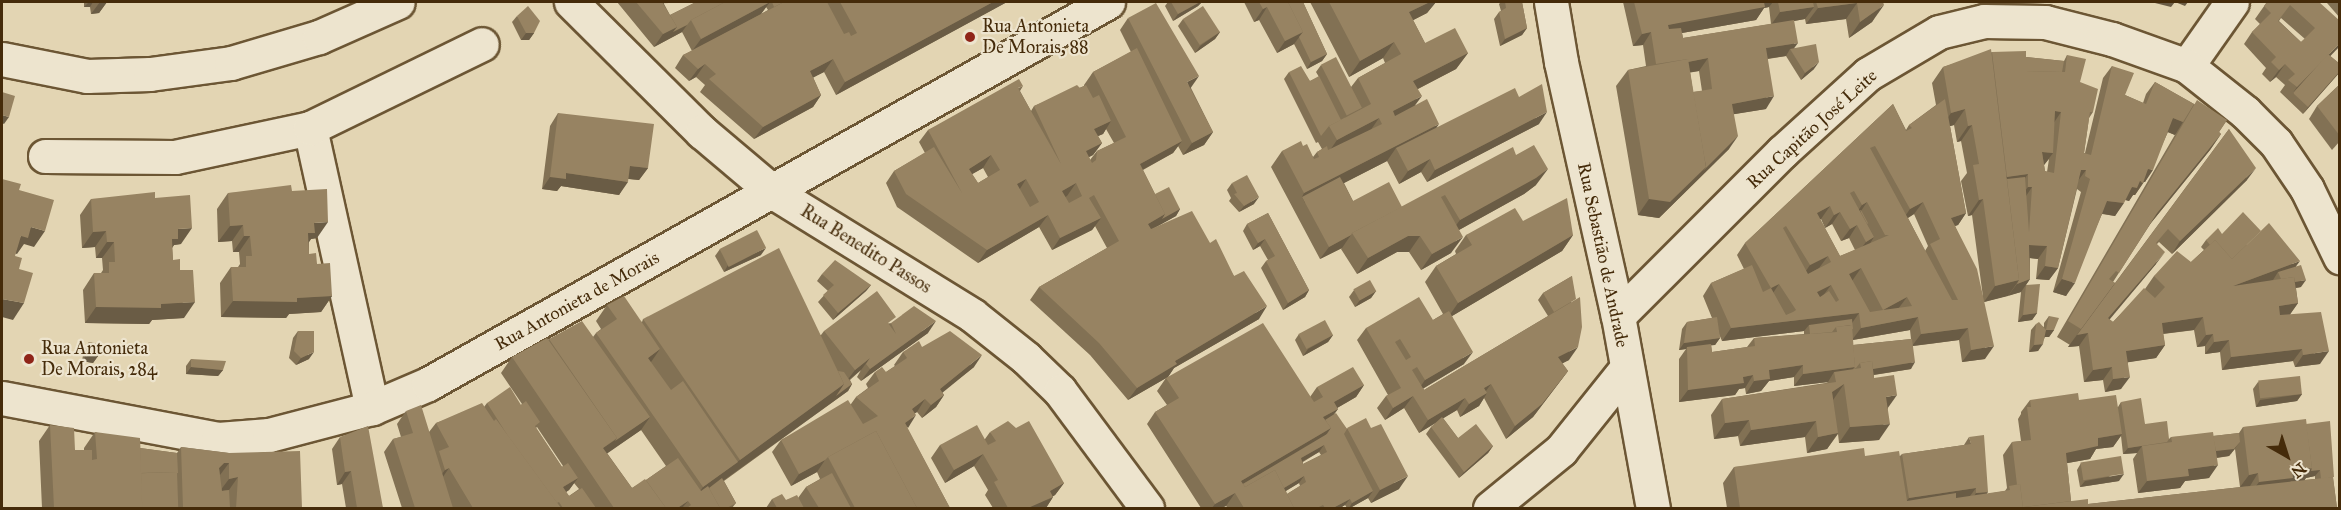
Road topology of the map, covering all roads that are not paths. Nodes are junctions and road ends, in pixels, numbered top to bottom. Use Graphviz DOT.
graph roads {
  1 [pos="398,2"];
  2 [pos="571,2"];
  3 [pos="1108,2"];
  4 [pos="1551,2"];
  5 [pos="2232,2"];
  6 [pos="482,44"];
  7 [pos="2,59"];
  8 [pos="2187,66"];
  9 [pos="310,128"];
  10 [pos="45,156"];
  11 [pos="773,192"];
  12 [pos="2340,257"];
  13 [pos="1618,316"];
  14 [pos="1626,369"];
  15 [pos="2,398"];
  16 [pos="372,408"];
  17 [pos="1147,508"];
  18 [pos="1490,508"];
  19 [pos="1653,508"];
  1 -- 7 [label="street"];
  2 -- 11 [label="street, Rua Benedito Passos"];
  3 -- 11 [label="street, Rua Antonieta de Morais"];
  4 -- 13 [label="street, Rua Sebastião de Andrade"];
  5 -- 8 [label="street"];
  6 -- 9 [label="street"];
  8 -- 12 [label="street, Rua Capitão José Leite"];
  8 -- 13 [label="street, Rua Capitão José Leite"];
  9 -- 10 [label="street"];
  9 -- 16 [label="street"];
  11 -- 16 [label="street, Rua Antonieta de Morais"];
  11 -- 17 [label="street, Rua Benedito Passos"];
  13 -- 14 [label="street, Rua Sebastião de Andrade"];
  14 -- 18 [label="street"];
  14 -- 19 [label="street, Rua Sebastião de Andrade"];
  15 -- 16 [label="street, Rua Antonieta de Morais"];
}
